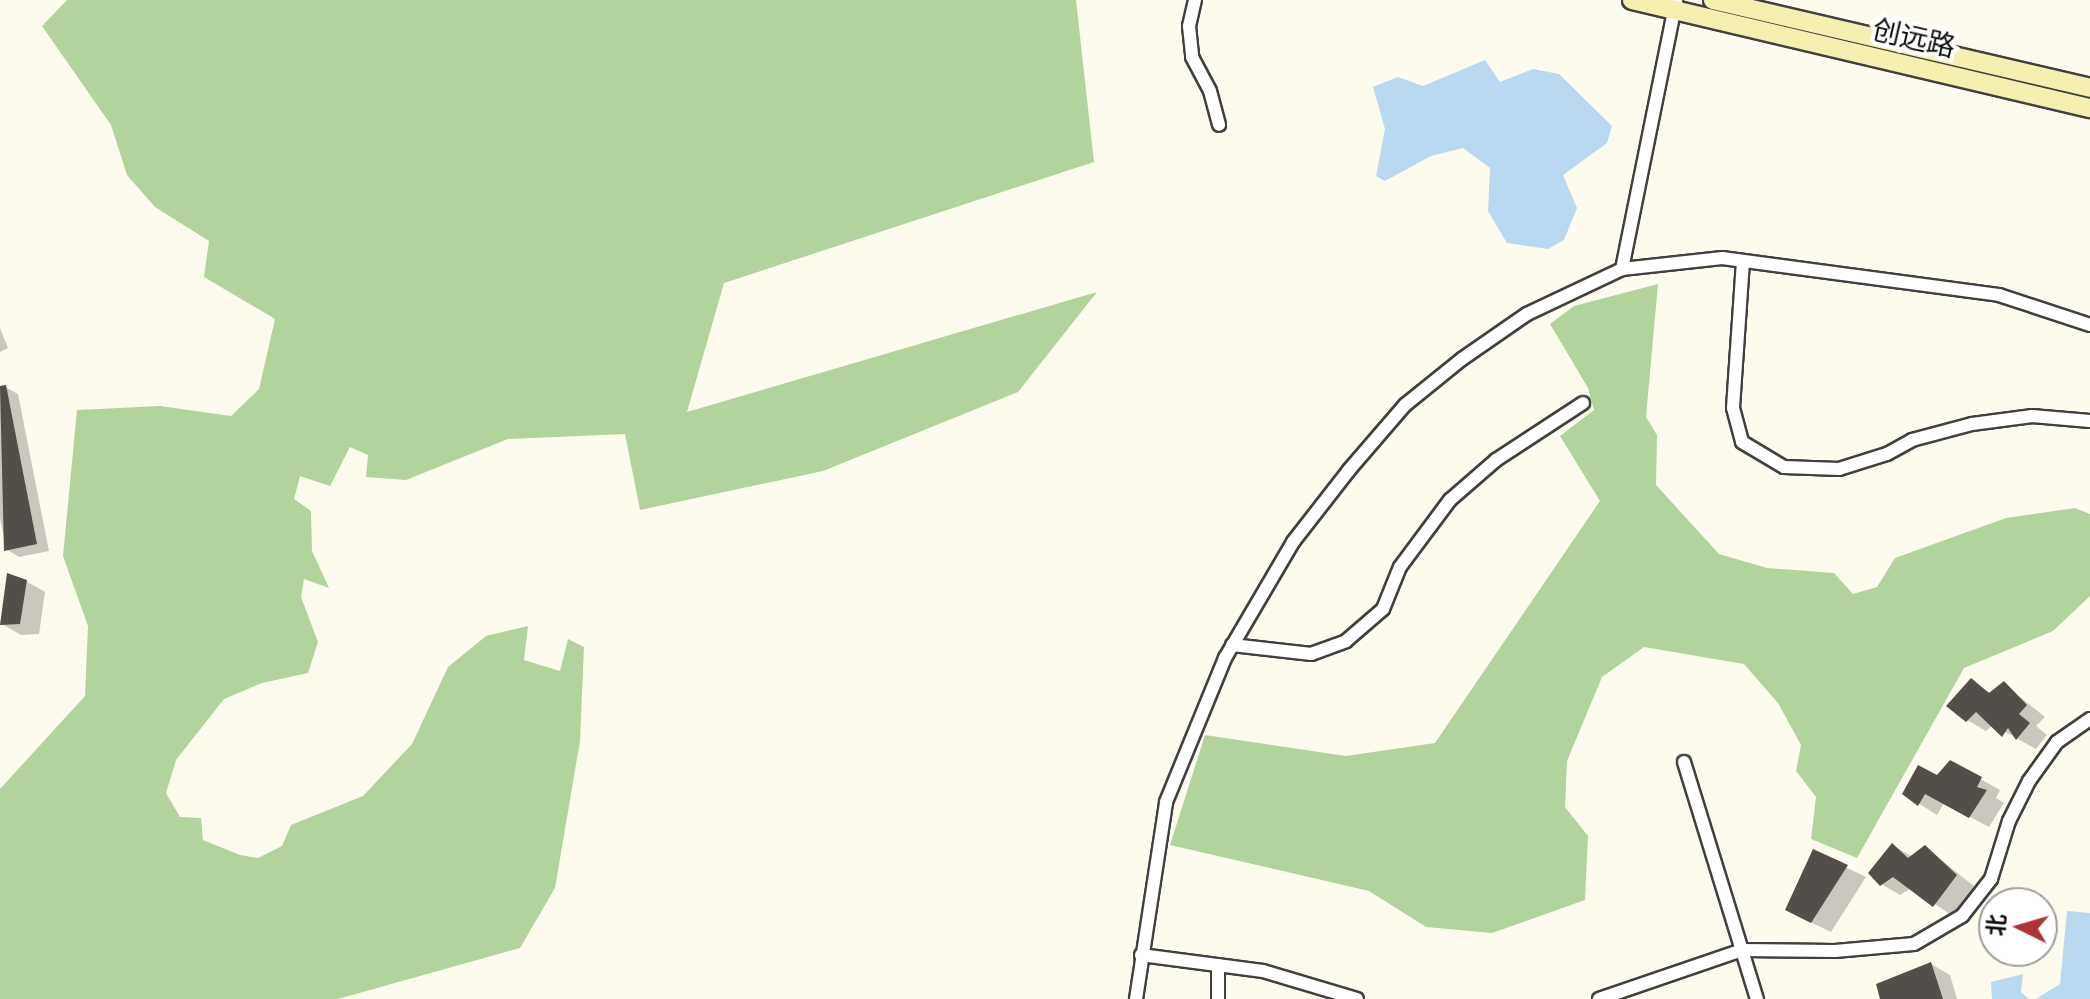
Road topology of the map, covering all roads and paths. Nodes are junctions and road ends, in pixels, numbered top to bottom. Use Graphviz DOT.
graph roads {
  1 [pos="1195,0"];
  2 [pos="1632,0"];
  3 [pos="1713,0"];
  4 [pos="1675,5"];
  5 [pos="2090,88"];
  6 [pos="2090,108"];
  7 [pos="1219,125"];
  8 [pos="1743,261"];
  9 [pos="1622,269"];
  10 [pos="2090,325"];
  11 [pos="1583,403"];
  12 [pos="2090,421"];
  13 [pos="1232,645"];
  14 [pos="2090,719"];
  15 [pos="1684,762"];
  16 [pos="1742,950"];
  17 [pos="1141,955"];
  18 [pos="1218,965"];
  19 [pos="1136,999"];
  20 [pos="1218,999"];
  21 [pos="1357,999"];
  22 [pos="1599,999"];
  23 [pos="1757,999"];
  1 -- 7 [label="street"];
  2 -- 4 [label="main road, 创远路"];
  3 -- 5 [label="main road, 创远路"];
  4 -- 6 [label="main road, 创远路"];
  4 -- 9 [label="street"];
  8 -- 9 [label="street"];
  8 -- 10 [label="street"];
  8 -- 12 [label="street"];
  9 -- 13 [label="street"];
  11 -- 13 [label="street"];
  13 -- 17 [label="street"];
  14 -- 16 [label="street"];
  15 -- 16 [label="street"];
  16 -- 22 [label="street"];
  16 -- 23 [label="street"];
  17 -- 18 [label="street"];
  17 -- 19 [label="street"];
  18 -- 20 [label="street"];
  18 -- 21 [label="street"];
}
